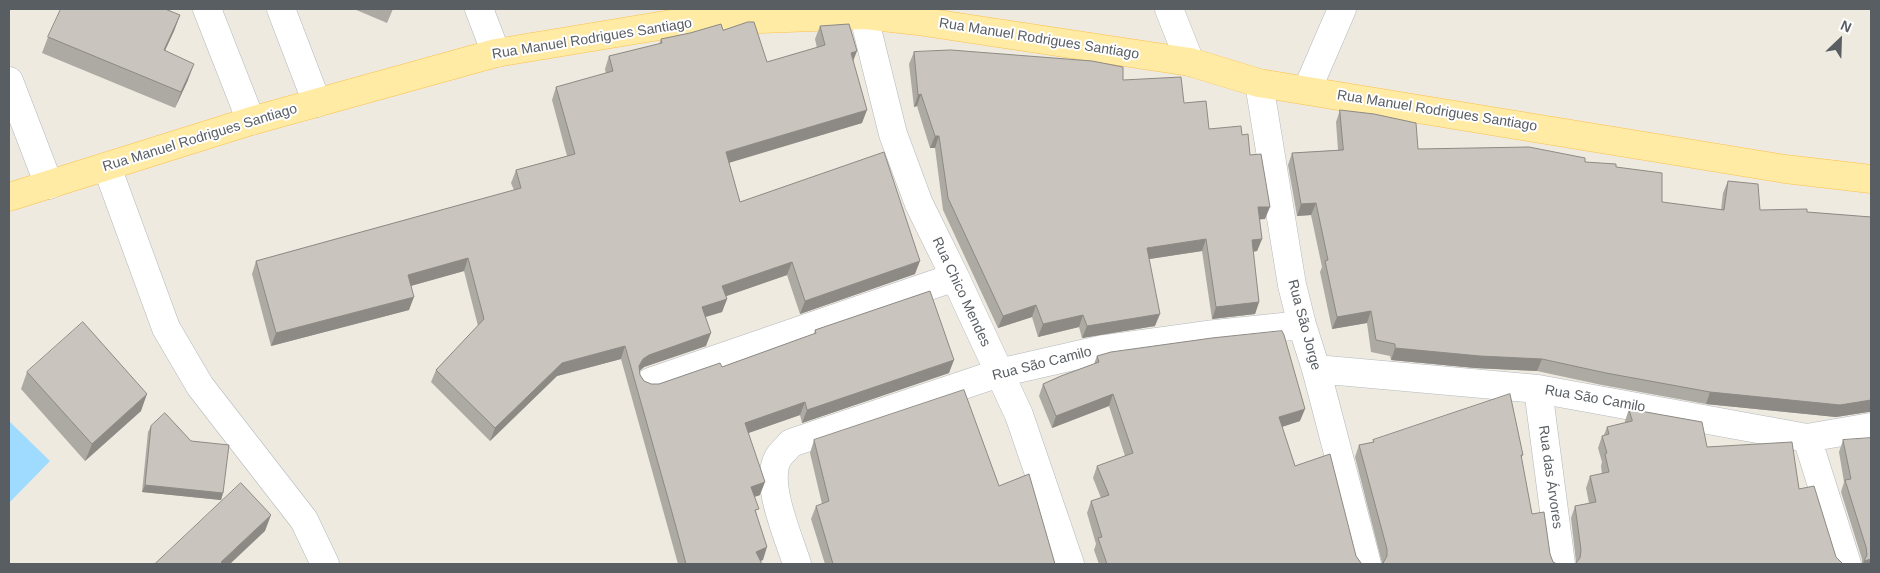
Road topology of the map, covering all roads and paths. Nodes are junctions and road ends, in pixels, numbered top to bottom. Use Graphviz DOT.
graph roads {
  1 [pos="207,9"];
  2 [pos="281,9"];
  3 [pos="479,9"];
  4 [pos="1169,9"];
  5 [pos="1342,9"];
  6 [pos="863,12"];
  7 [pos="942,16"];
  8 [pos="496,53"];
  9 [pos="1190,62"];
  10 [pos="9,81"];
  11 [pos="1259,83"];
  12 [pos="1307,90"];
  13 [pos="317,102"];
  14 [pos="251,120"];
  15 [pos="107,167"];
  16 [pos="1871,179"];
  17 [pos="49,185"];
  18 [pos="9,197"];
  19 [pos="955,278"];
  20 [pos="1302,325"];
  21 [pos="1316,368"];
  22 [pos="999,373"];
  23 [pos="650,382"];
  24 [pos="1538,389"];
  25 [pos="1871,428"];
  26 [pos="1807,438"];
  27 [pos="325,564"];
  28 [pos="797,564"];
  29 [pos="1070,564"];
  30 [pos="1367,564"];
  31 [pos="1562,564"];
  32 [pos="1847,564"];
  1 -- 14 [label="street"];
  2 -- 13 [label="street"];
  3 -- 8 [label="street"];
  4 -- 9 [label="street"];
  5 -- 12 [label="street"];
  6 -- 7 [label="main road, Rua Manuel Rodrigues Santiago"];
  6 -- 8 [label="main road, Rua Manuel Rodrigues Santiago"];
  6 -- 19 [label="street, Rua Chico Mendes"];
  7 -- 9 [label="main road, Rua Manuel Rodrigues Santiago"];
  8 -- 13 [label="main road, Rua Manuel Rodrigues Santiago"];
  9 -- 11 [label="main road, Rua Manuel Rodrigues Santiago"];
  10 -- 17 [label="street"];
  11 -- 12 [label="main road, Rua Manuel Rodrigues Santiago"];
  11 -- 20 [label="street, Rua São Jorge"];
  12 -- 16 [label="main road, Rua Manuel Rodrigues Santiago"];
  13 -- 14 [label="main road, Rua Manuel Rodrigues Santiago"];
  14 -- 15 [label="main road, Rua Manuel Rodrigues Santiago"];
  15 -- 17 [label="main road, Rua Manuel Rodrigues Santiago"];
  15 -- 27 [label="street"];
  17 -- 18 [label="main road, Rua Manuel Rodrigues Santiago"];
  19 -- 22 [label="street, Rua Chico Mendes"];
  19 -- 23 [label="street"];
  20 -- 21 [label="street, Rua São Jorge"];
  20 -- 22 [label="street, Rua São Camilo"];
  21 -- 24 [label="street, Rua São Camilo"];
  21 -- 30 [label="street, Rua São Jorge"];
  22 -- 28 [label="street, Rua São Camilo"];
  22 -- 29 [label="street, Rua Chico Mendes"];
  24 -- 26 [label="street, Rua São Camilo"];
  24 -- 31 [label="street, Rua das Árvores"];
  25 -- 26 [label="street, Rua São Camilo"];
  26 -- 32 [label="street"];
}
